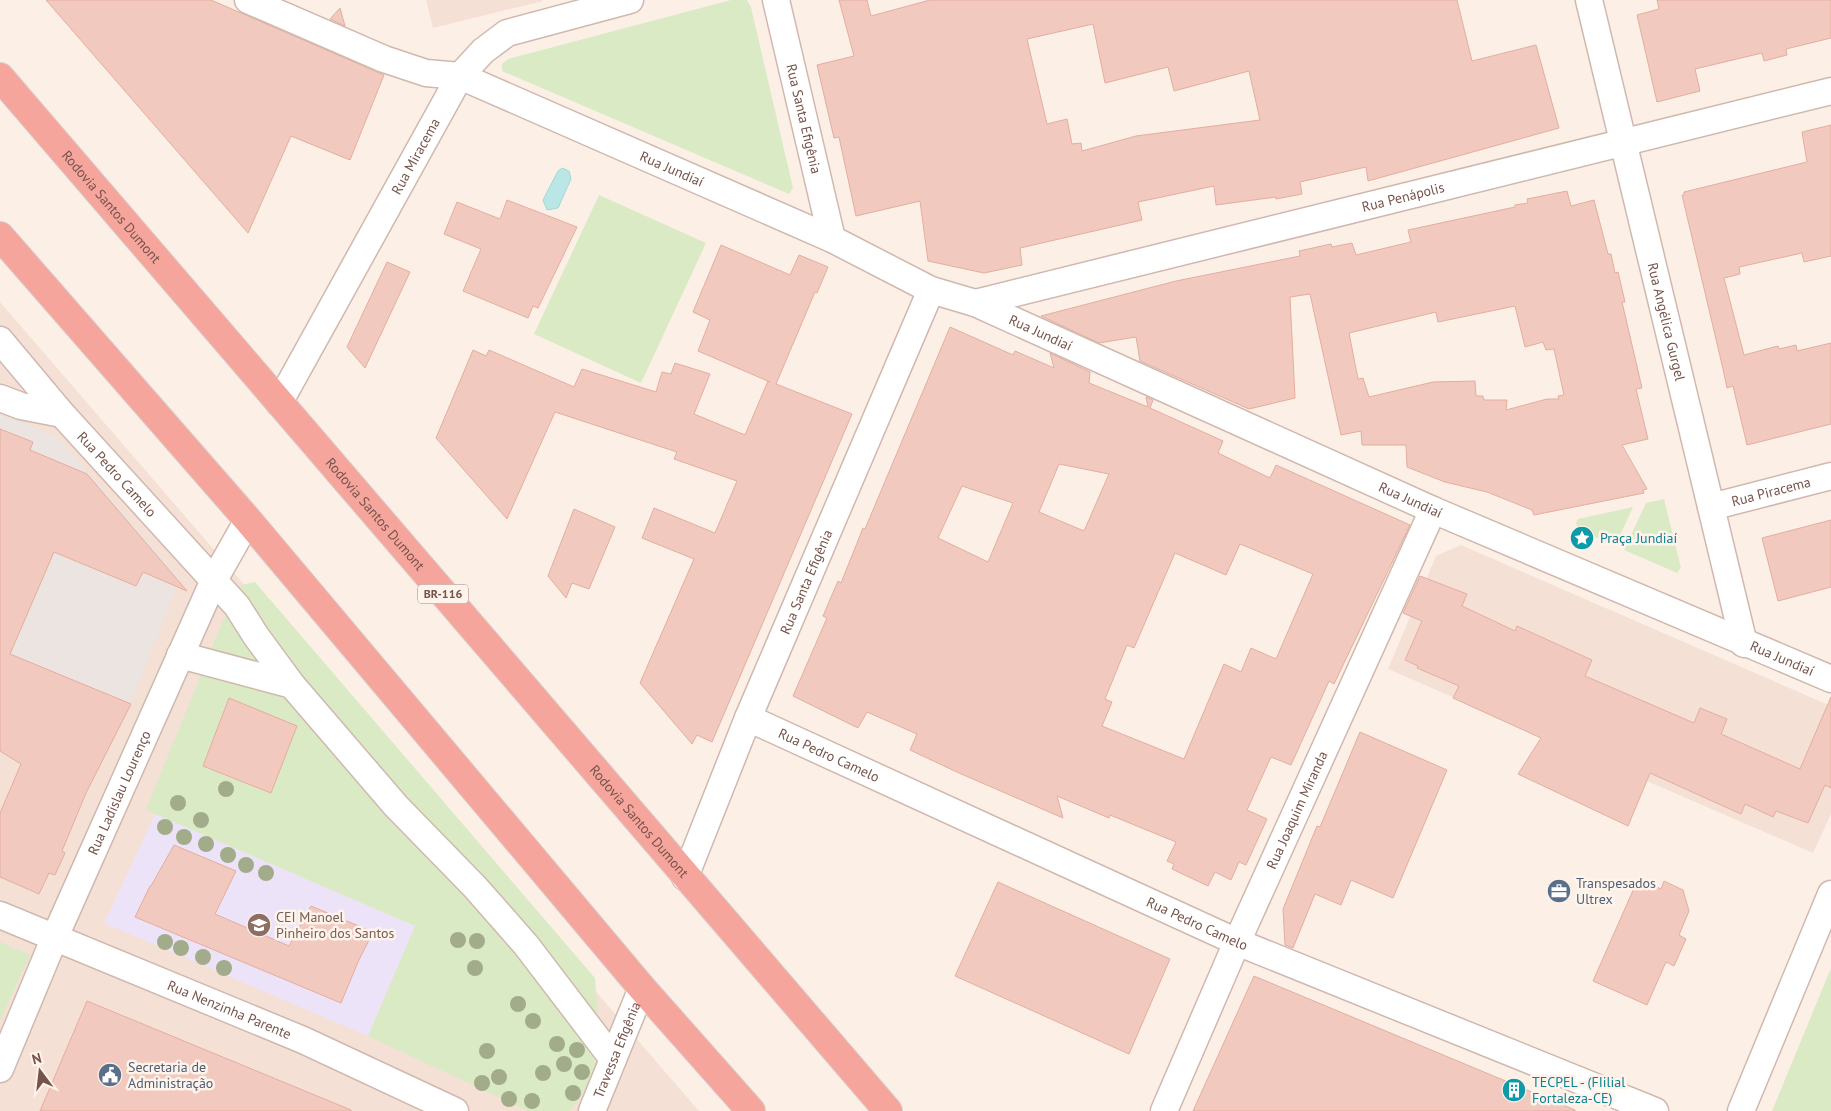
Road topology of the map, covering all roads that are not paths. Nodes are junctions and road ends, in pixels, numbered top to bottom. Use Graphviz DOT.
graph roads {
  1 [pos="248,0"];
  2 [pos="630,0"];
  3 [pos="776,0"];
  4 [pos="1589,0"];
  5 [pos="460,76"];
  6 [pos="0,77"];
  7 [pos="1831,91"];
  8 [pos="1625,142"];
  9 [pos="0,236"];
  10 [pos="832,239"];
  11 [pos="931,290"];
  12 [pos="975,303"];
  13 [pos="0,340"];
  14 [pos="0,398"];
  15 [pos="279,403"];
  16 [pos="62,414"];
  17 [pos="1831,476"];
  18 [pos="1711,507"];
  19 [pos="1433,510"];
  20 [pos="248,520"];
  21 [pos="214,580"];
  22 [pos="1744,644"];
  23 [pos="180,656"];
  24 [pos="1831,679"];
  25 [pos="292,685"];
  26 [pos="748,718"];
  27 [pos="685,877"];
  28 [pos="1831,894"];
  29 [pos="0,915"];
  30 [pos="54,939"];
  31 [pos="1237,942"];
  32 [pos="642,988"];
  33 [pos="613,1059"];
  34 [pos="0,1069"];
  35 [pos="455,1111"];
  36 [pos="592,1111"];
  37 [pos="751,1111"];
  38 [pos="888,1111"];
  39 [pos="1164,1111"];
  40 [pos="1655,1111"];
  41 [pos="1742,1111"];
  1 -- 5 [label="street, Rua Jundiaí"];
  2 -- 5 [label="street, Rua Miracema"];
  3 -- 10 [label="street, Rua Santa Efigênia"];
  4 -- 8 [label="street, Rua Angélica Gurgel"];
  5 -- 10 [label="street, Rua Jundiaí"];
  5 -- 15 [label="street, Rua Miracema"];
  6 -- 15 [label="highway, Rodovia Santos Dumont / BR-116"];
  7 -- 8 [label="street, Rua Penápolis"];
  8 -- 12 [label="street, Rua Penápolis"];
  8 -- 18 [label="street, Rua Angélica Gurgel"];
  9 -- 20 [label="highway"];
  10 -- 11 [label="street, Rua Jundiaí"];
  11 -- 12 [label="street, Rua Jundiaí"];
  11 -- 26 [label="street, Rua Santa Efigênia"];
  12 -- 19 [label="street, Rua Jundiaí"];
  13 -- 16 [label="street"];
  14 -- 16 [label="street"];
  15 -- 27 [label="highway, Rodovia Santos Dumont / BR-116"];
  16 -- 21 [label="street, Rua Pedro Camelo"];
  17 -- 18 [label="street, Rua Piracema"];
  18 -- 22 [label="street, Rua Angélica Gurgel"];
  19 -- 22 [label="street, Rua Jundiaí"];
  19 -- 31 [label="street, Rua Joaquim Miranda"];
  20 -- 21 [label="street, Rua Ladislau Lourenço"];
  20 -- 32 [label="highway"];
  21 -- 23 [label="street, Rua Ladislau Lourenço"];
  21 -- 25 [label="street, Rua Pedro Camelo"];
  22 -- 24 [label="street, Rua Jundiaí"];
  23 -- 25 [label="street"];
  23 -- 30 [label="street, Rua Ladislau Lourenço"];
  25 -- 33 [label="street, Rua Pedro Camelo"];
  26 -- 27 [label="street, Rua Santa Efigênia"];
  26 -- 31 [label="street, Rua Pedro Camelo"];
  27 -- 38 [label="highway, Rodovia Santos Dumont / BR-116"];
  28 -- 41 [label="street"];
  29 -- 30 [label="street, Rua Nenzinha Parente"];
  30 -- 34 [label="street, Rua Ladislau Lourenço"];
  30 -- 35 [label="street, Rua Nenzinha Parente"];
  31 -- 39 [label="street, Rua Joaquim Miranda"];
  31 -- 40 [label="street, Rua Pedro Camelo"];
  32 -- 33 [label="street, Travessa Efigênia"];
  32 -- 37 [label="highway"];
  33 -- 36 [label="street, Travessa Efigênia"];
}
